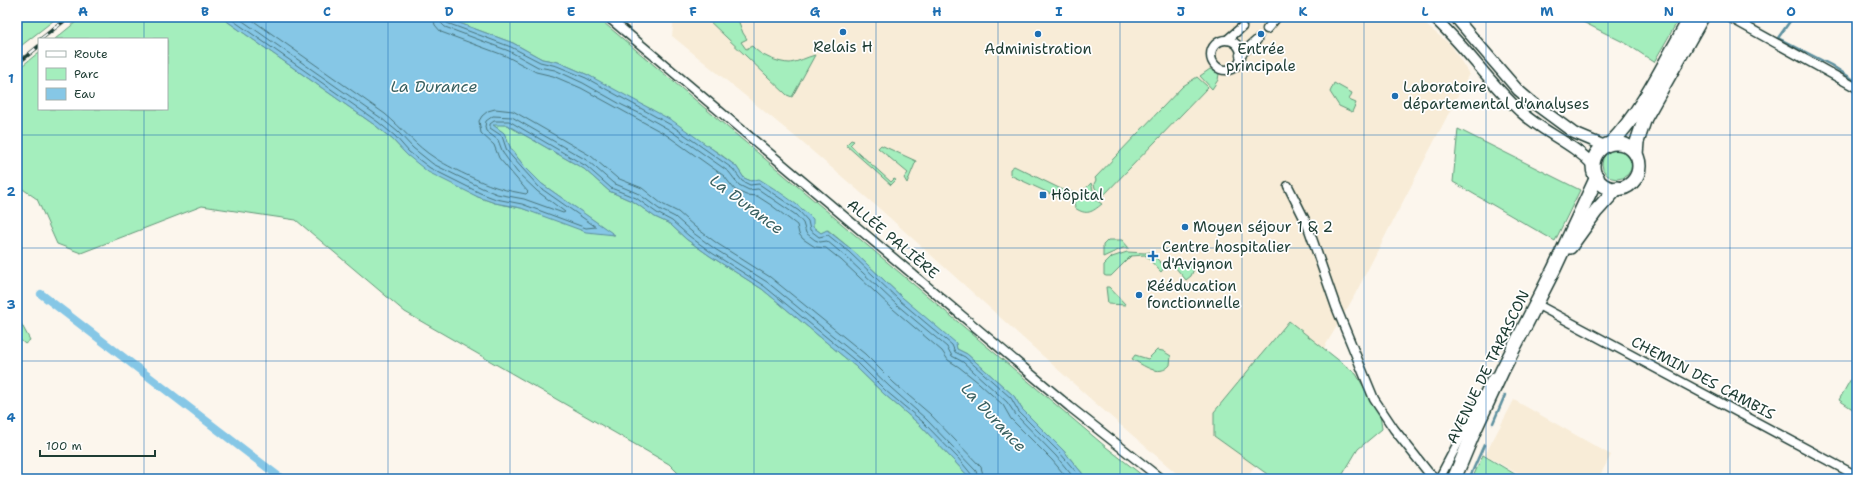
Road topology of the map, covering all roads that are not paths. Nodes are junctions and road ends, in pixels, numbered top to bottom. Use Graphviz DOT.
graph roads {
  1 [pos="608,17"];
  2 [pos="1277,17"];
  3 [pos="1433,17"];
  4 [pos="1455,17"];
  5 [pos="1691,17"];
  6 [pos="1702,17"];
  7 [pos="1730,17"];
  8 [pos="1242,27"];
  9 [pos="1267,29"];
  10 [pos="1227,40"];
  11 [pos="1256,40"];
  12 [pos="1240,55"];
  13 [pos="1857,88"];
  14 [pos="1608,145"];
  15 [pos="1636,154"];
  16 [pos="1595,171"];
  17 [pos="1288,186"];
  18 [pos="1617,188"];
  19 [pos="1554,269"];
  20 [pos="1536,304"];
  21 [pos="1502,371"];
  22 [pos="1857,476"];
  23 [pos="1161,479"];
  24 [pos="1438,479"];
  25 [pos="1454,479"];
  1 -- 23 [label="street, ALLÉE PALIÈRE"];
  2 -- 9 [label="street"];
  3 -- 16 [label="street"];
  4 -- 14 [label="street"];
  5 -- 14 [label="main road"];
  6 -- 15 [label="main road"];
  7 -- 13 [label="street"];
  8 -- 10 [label="street"];
  10 -- 12 [label="street"];
  10 -- 12 [label="street"];
  11 -- 12 [label="street"];
  14 -- 15 [label="main road"];
  14 -- 16 [label="main road"];
  15 -- 18 [label="main road"];
  16 -- 18 [label="main road"];
  16 -- 19 [label="main road, AVENUE DE TARASCON"];
  17 -- 24 [label="street"];
  18 -- 19 [label="main road, AVENUE DE TARASCON"];
  19 -- 20 [label="main road, AVENUE DE TARASCON"];
  20 -- 21 [label="main road, AVENUE DE TARASCON"];
  20 -- 22 [label="street, CHEMIN DES CAMBIS"];
  21 -- 24 [label="street"];
  21 -- 25 [label="main road, AVENUE DE TARASCON"];
}
